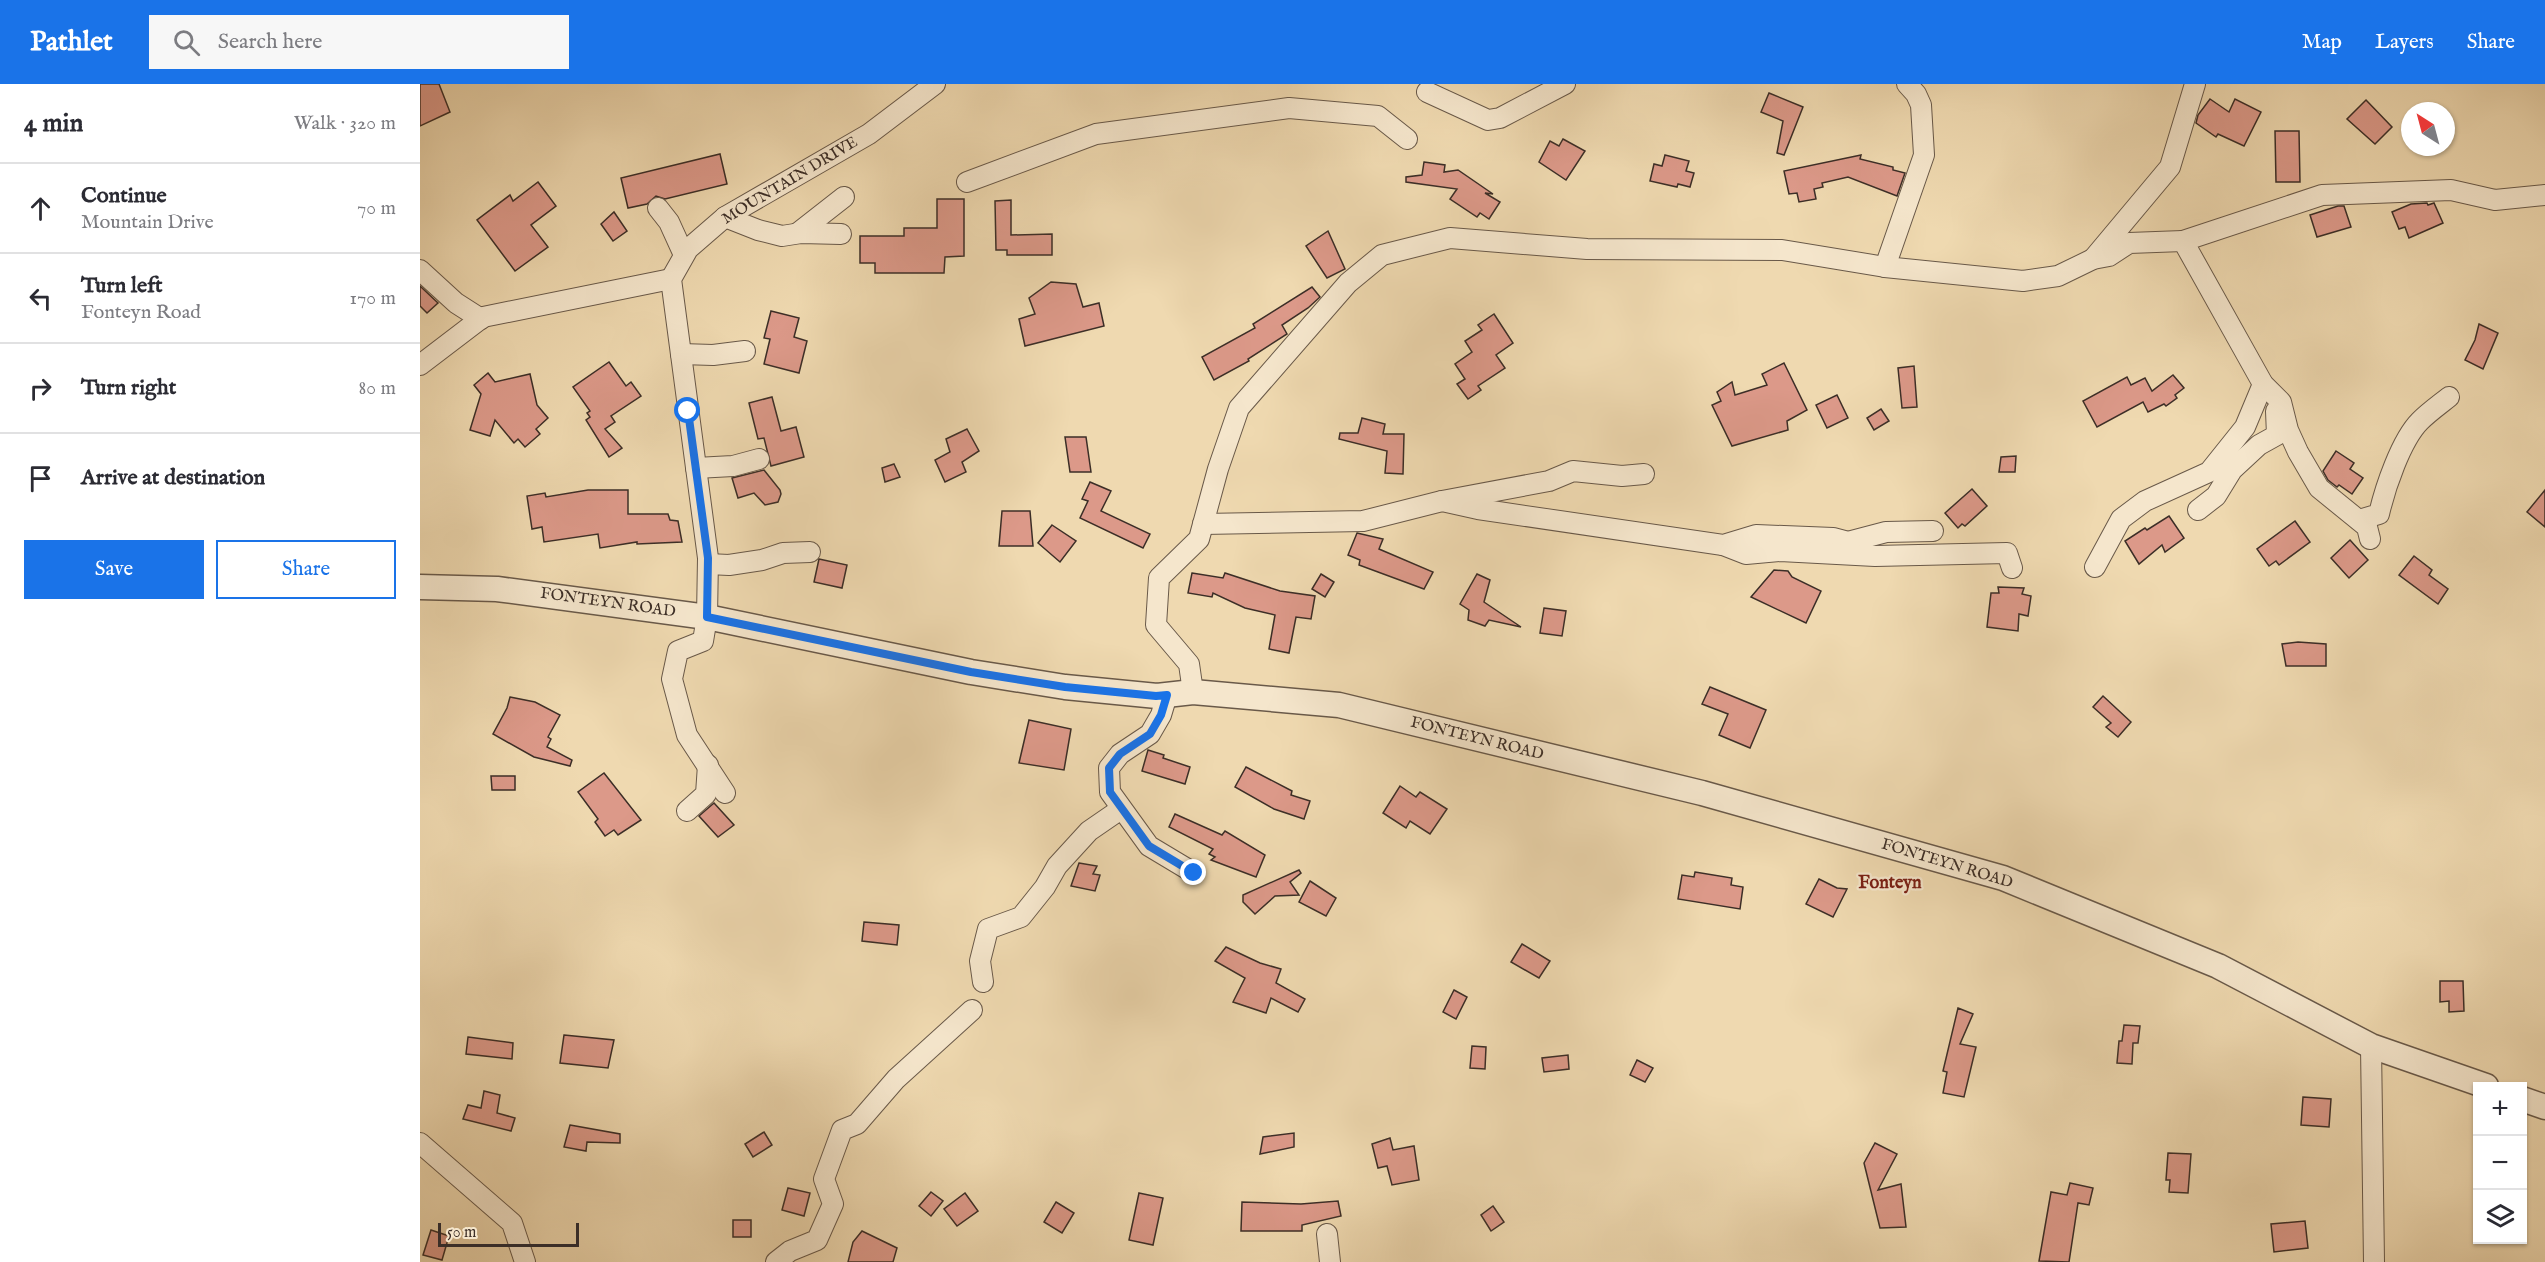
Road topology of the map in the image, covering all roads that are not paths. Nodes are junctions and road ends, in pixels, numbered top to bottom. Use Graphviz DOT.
graph roads {
  1 [pos="935,84"];
  2 [pos="1565,84"];
  3 [pos="1907,84"];
  4 [pos="2195,84"];
  5 [pos="1427,92"];
  6 [pos="1407,139"];
  7 [pos="967,182"];
  8 [pos="2545,195"];
  9 [pos="844,197"];
  10 [pos="658,208"];
  11 [pos="725,217"];
  12 [pos="798,233"];
  13 [pos="841,234"];
  14 [pos="2183,241"];
  15 [pos="684,255"];
  16 [pos="2093,259"];
  17 [pos="1886,267"];
  18 [pos="420,270"];
  19 [pos="671,279"];
  20 [pos="481,319"];
  21 [pos="745,351"];
  22 [pos="681,354"];
  23 [pos="420,364"];
  24 [pos="2263,384"];
  25 [pos="2449,397"];
  26 [pos="759,459"];
  27 [pos="696,468"];
  28 [pos="1644,474"];
  29 [pos="1442,501"];
  30 [pos="2198,510"];
  31 [pos="2359,520"];
  32 [pos="1203,524"];
  33 [pos="1933,531"];
  34 [pos="2370,539"];
  35 [pos="1723,545"];
  36 [pos="810,552"];
  37 [pos="708,564"];
  38 [pos="2095,567"];
  39 [pos="2012,568"];
  40 [pos="420,587"];
  41 [pos="707,617"];
  42 [pos="1193,692"];
  43 [pos="1167,695"];
  44 [pos="708,765"];
  45 [pos="725,793"];
  46 [pos="1121,810"];
  47 [pos="687,811"];
  48 [pos="1194,873"];
  49 [pos="983,982"];
  50 [pos="972,1010"];
  51 [pos="2371,1046"];
  52 [pos="2474,1082"];
  53 [pos="2527,1100"];
  54 [pos="2545,1107"];
  55 [pos="420,1143"];
  56 [pos="1327,1234"];
  57 [pos="525,1262"];
  58 [pos="776,1262"];
  59 [pos="1330,1262"];
  60 [pos="2374,1262"];
  1 -- 11 [label="street, MOUNTAIN DRIVE"];
  2 -- 5 [label="street"];
  3 -- 17 [label="street"];
  4 -- 16 [label="street"];
  6 -- 7 [label="street"];
  8 -- 14 [label="street"];
  9 -- 12 [label="street"];
  10 -- 15 [label="street"];
  11 -- 12 [label="street"];
  11 -- 15 [label="street, MOUNTAIN DRIVE"];
  12 -- 13 [label="street"];
  14 -- 16 [label="street"];
  14 -- 24 [label="street"];
  15 -- 19 [label="street, MOUNTAIN DRIVE"];
  16 -- 17 [label="street"];
  17 -- 32 [label="street"];
  18 -- 20 [label="street"];
  19 -- 20 [label="street"];
  19 -- 22 [label="street"];
  20 -- 23 [label="street"];
  21 -- 22 [label="street"];
  22 -- 27 [label="street"];
  24 -- 30 [label="street"];
  24 -- 31 [label="street"];
  24 -- 38 [label="street"];
  25 -- 31 [label="street"];
  26 -- 27 [label="street"];
  27 -- 37 [label="street"];
  28 -- 29 [label="street"];
  29 -- 32 [label="street"];
  29 -- 35 [label="street"];
  31 -- 34 [label="street"];
  32 -- 42 [label="street"];
  33 -- 35 [label="street"];
  35 -- 39 [label="street"];
  36 -- 37 [label="street"];
  37 -- 41 [label="street"];
  40 -- 41 [label="street, FONTEYN ROAD"];
  41 -- 43 [label="street, FONTEYN ROAD"];
  41 -- 44 [label="street"];
  42 -- 43 [label="street, FONTEYN ROAD"];
  42 -- 51 [label="street, FONTEYN ROAD"];
  43 -- 46 [label="street"];
  44 -- 45 [label="street"];
  44 -- 47 [label="street"];
  46 -- 48 [label="street"];
  46 -- 49 [label="street"];
  50 -- 58 [label="street"];
  51 -- 52 [label="street, FONTEYN ROAD"];
  51 -- 60 [label="street"];
  53 -- 54 [label="street"];
  55 -- 57 [label="street"];
  56 -- 59 [label="street"];
}
